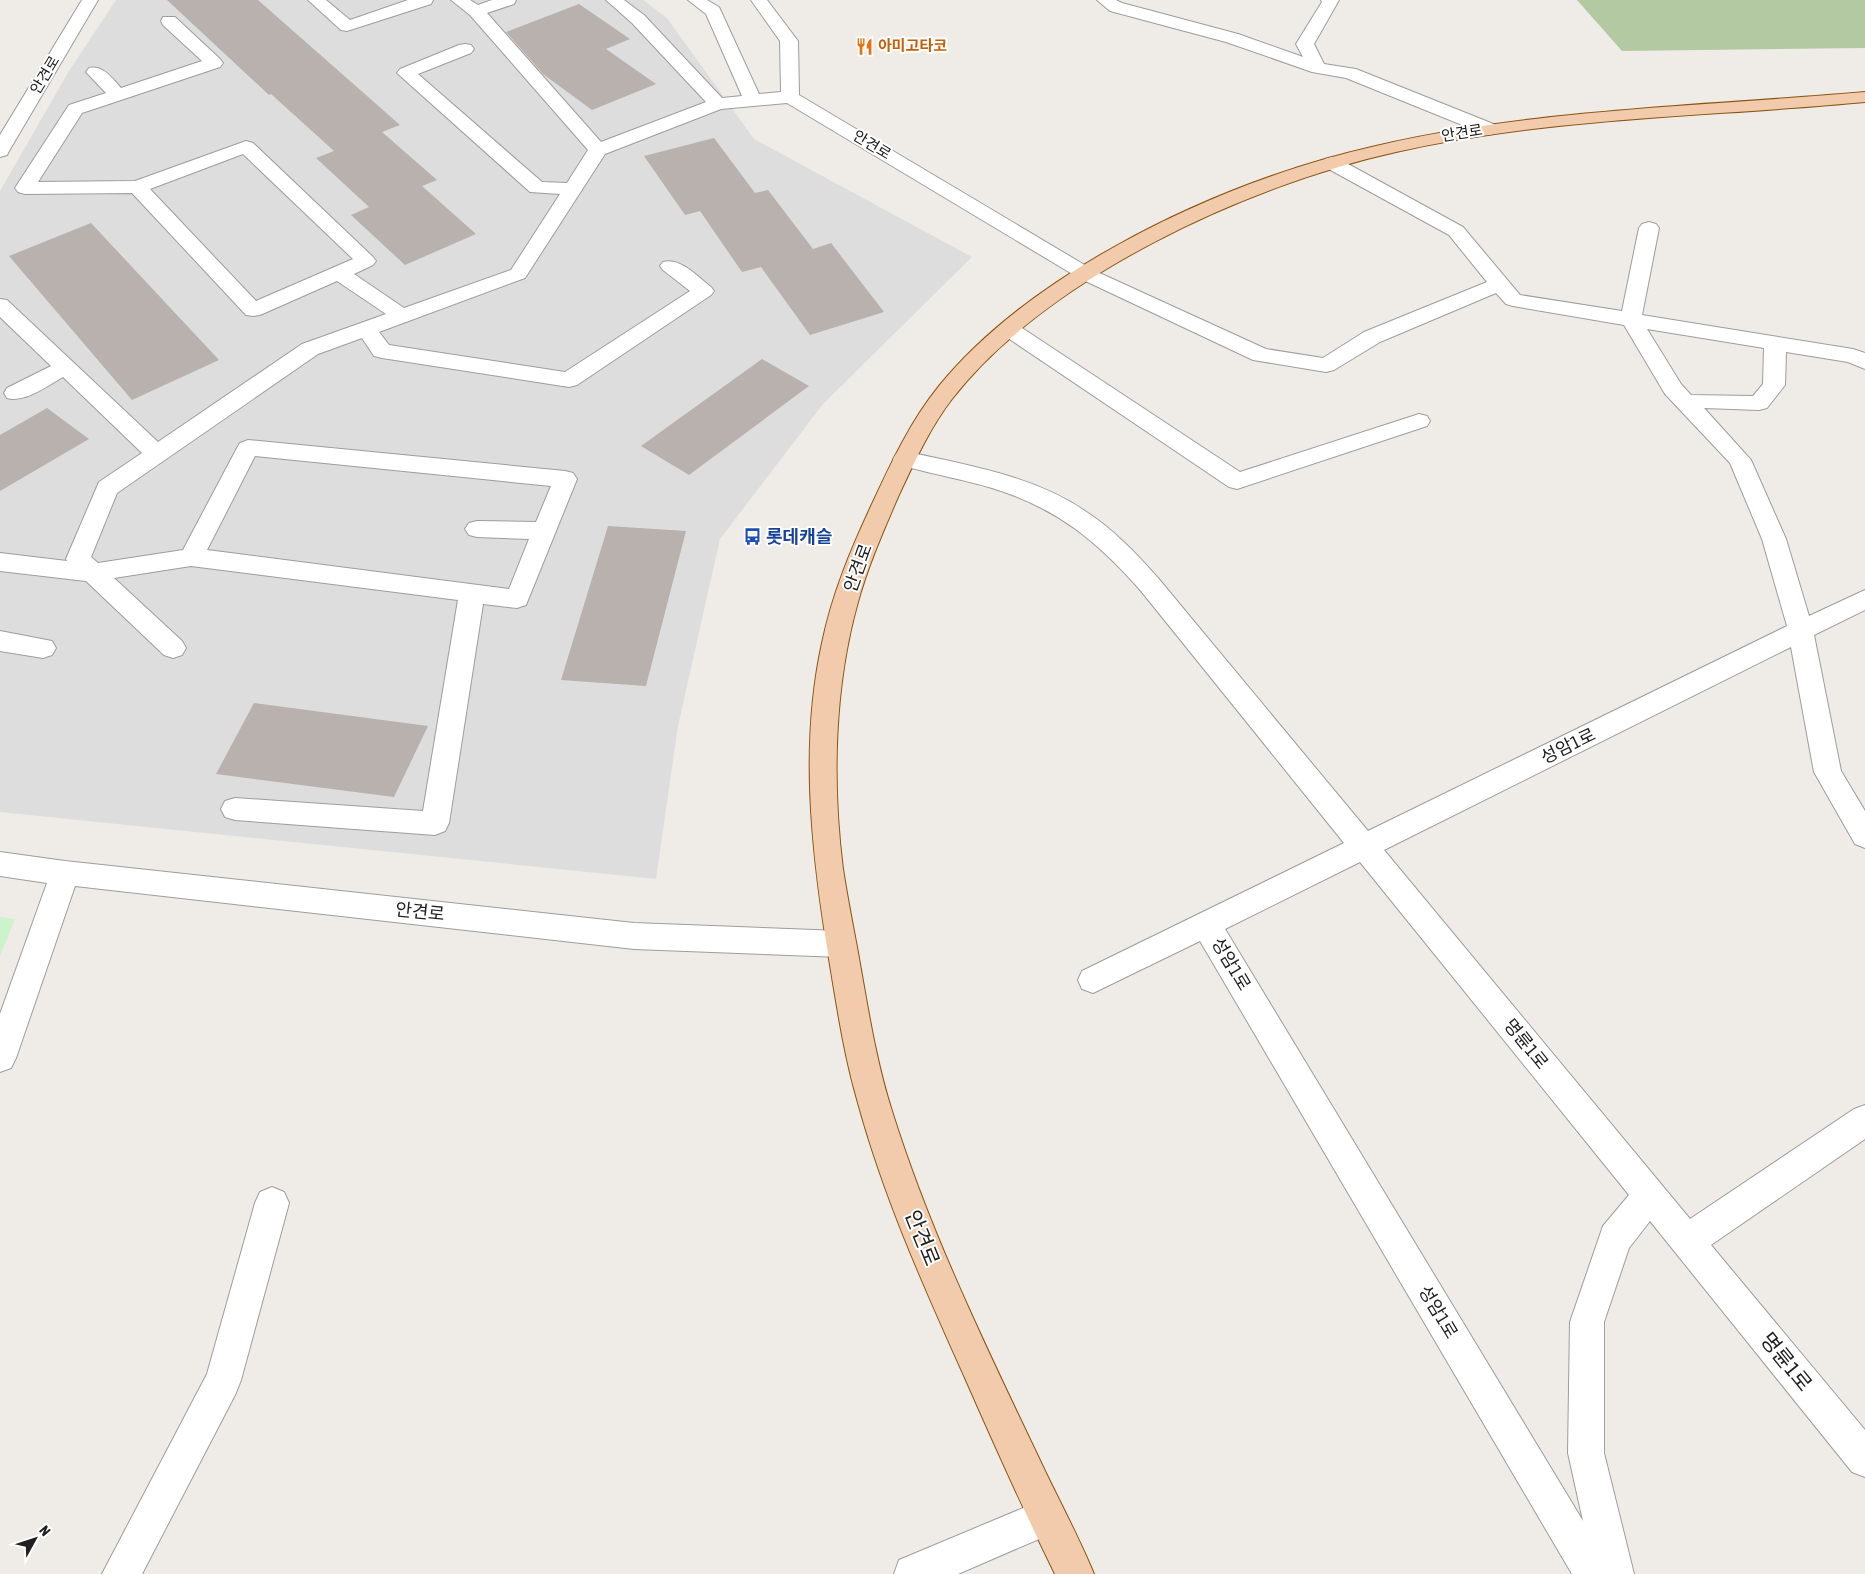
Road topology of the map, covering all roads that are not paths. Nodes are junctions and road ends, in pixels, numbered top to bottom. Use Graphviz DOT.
graph roads {
  1 [pos="90,0"];
  2 [pos="316,0"];
  3 [pos="425,0"];
  4 [pos="459,0"];
  5 [pos="508,0"];
  6 [pos="614,0"];
  7 [pos="696,0"];
  8 [pos="759,0"];
  9 [pos="1105,0"];
  10 [pos="1329,0"];
  11 [pos="476,11"];
  12 [pos="168,21"];
  13 [pos="465,49"];
  14 [pos="1318,68"];
  15 [pos="95,72"];
  16 [pos="118,95"];
  17 [pos="790,97"];
  18 [pos="1865,98"];
  19 [pos="753,100"];
  20 [pos="718,104"];
  21 [pos="1489,129"];
  22 [pos="0,150"];
  23 [pos="598,150"];
  24 [pos="1332,163"];
  25 [pos="138,187"];
  26 [pos="573,189"];
  27 [pos="1648,228"];
  28 [pos="670,266"];
  29 [pos="339,273"];
  30 [pos="1086,274"];
  31 [pos="1500,284"];
  32 [pos="0,305"];
  33 [pos="402,316"];
  34 [pos="1631,319"];
  35 [pos="366,329"];
  36 [pos="1009,329"];
  37 [pos="1775,343"];
  38 [pos="1865,362"];
  39 [pos="66,367"];
  40 [pos="15,393"];
  41 [pos="1686,403"];
  42 [pos="1418,421"];
  43 [pos="157,454"];
  44 [pos="904,459"];
  45 [pos="478,529"];
  46 [pos="544,531"];
  47 [pos="191,557"];
  48 [pos="0,562"];
  49 [pos="94,573"];
  50 [pos="472,593"];
  51 [pos="1865,599"];
  52 [pos="1801,631"];
  53 [pos="0,640"];
  54 [pos="43,648"];
  55 [pos="173,648"];
  56 [pos="235,809"];
  57 [pos="1865,836"];
  58 [pos="1365,847"];
  59 [pos="0,864"];
  60 [pos="64,873"];
  61 [pos="1206,924"];
  62 [pos="842,944"];
  63 [pos="1093,980"];
  64 [pos="0,1058"];
  65 [pos="1865,1120"];
  66 [pos="1650,1195"];
  67 [pos="272,1203"];
  68 [pos="1687,1241"];
  69 [pos="1865,1459"];
  70 [pos="1047,1517"];
  71 [pos="121,1574"];
  72 [pos="913,1574"];
  73 [pos="1075,1574"];
  74 [pos="1594,1574"];
  75 [pos="1615,1574"];
  1 -- 22 [label="street, 안견로"];
  2 -- 3 [label="street"];
  4 -- 11 [label="street"];
  5 -- 11 [label="street"];
  6 -- 20 [label="street"];
  7 -- 19 [label="street"];
  8 -- 17 [label="street"];
  9 -- 14 [label="street"];
  10 -- 14 [label="street"];
  11 -- 23 [label="street"];
  12 -- 16 [label="street"];
  13 -- 26 [label="street"];
  14 -- 21 [label="street"];
  15 -- 16 [label="street"];
  16 -- 25 [label="street"];
  17 -- 19 [label="street"];
  17 -- 30 [label="street, 안견로"];
  18 -- 21 [label="main road, 안견로"];
  19 -- 20 [label="street"];
  20 -- 23 [label="street"];
  21 -- 24 [label="main road, 안견로"];
  23 -- 26 [label="street"];
  24 -- 30 [label="main road, 안견로"];
  24 -- 31 [label="street"];
  25 -- 29 [label="street"];
  25 -- 29 [label="street"];
  26 -- 33 [label="street"];
  27 -- 34 [label="street"];
  28 -- 35 [label="street"];
  29 -- 33 [label="street"];
  30 -- 31 [label="street"];
  30 -- 36 [label="main road, 안견로"];
  31 -- 34 [label="street"];
  32 -- 39 [label="street"];
  33 -- 35 [label="street"];
  34 -- 37 [label="street"];
  34 -- 41 [label="street"];
  35 -- 43 [label="street"];
  36 -- 42 [label="street"];
  36 -- 44 [label="main road, 안견로"];
  37 -- 38 [label="street"];
  37 -- 41 [label="street"];
  39 -- 40 [label="street"];
  39 -- 43 [label="street"];
  41 -- 52 [label="street"];
  43 -- 49 [label="street"];
  44 -- 58 [label="street, 명륜1로"];
  44 -- 62 [label="main road, 안견로"];
  45 -- 46 [label="street"];
  46 -- 47 [label="street"];
  46 -- 50 [label="street"];
  47 -- 49 [label="street"];
  47 -- 50 [label="street"];
  48 -- 49 [label="street"];
  49 -- 55 [label="street"];
  50 -- 56 [label="street"];
  51 -- 52 [label="street, 성암1로"];
  52 -- 57 [label="street"];
  52 -- 58 [label="street, 성암1로"];
  53 -- 54 [label="street"];
  58 -- 61 [label="street, 성암1로"];
  58 -- 66 [label="street, 명륜1로"];
  59 -- 60 [label="street, 안견로"];
  60 -- 62 [label="street, 안견로"];
  60 -- 64 [label="street"];
  61 -- 63 [label="street"];
  61 -- 74 [label="street, 성암1로"];
  62 -- 70 [label="main road, 안견로"];
  65 -- 68 [label="street"];
  66 -- 68 [label="street, 명륜1로"];
  66 -- 75 [label="street"];
  67 -- 71 [label="street"];
  68 -- 69 [label="street, 명륜1로"];
  70 -- 72 [label="street"];
  70 -- 73 [label="main road, 안견로"];
}
